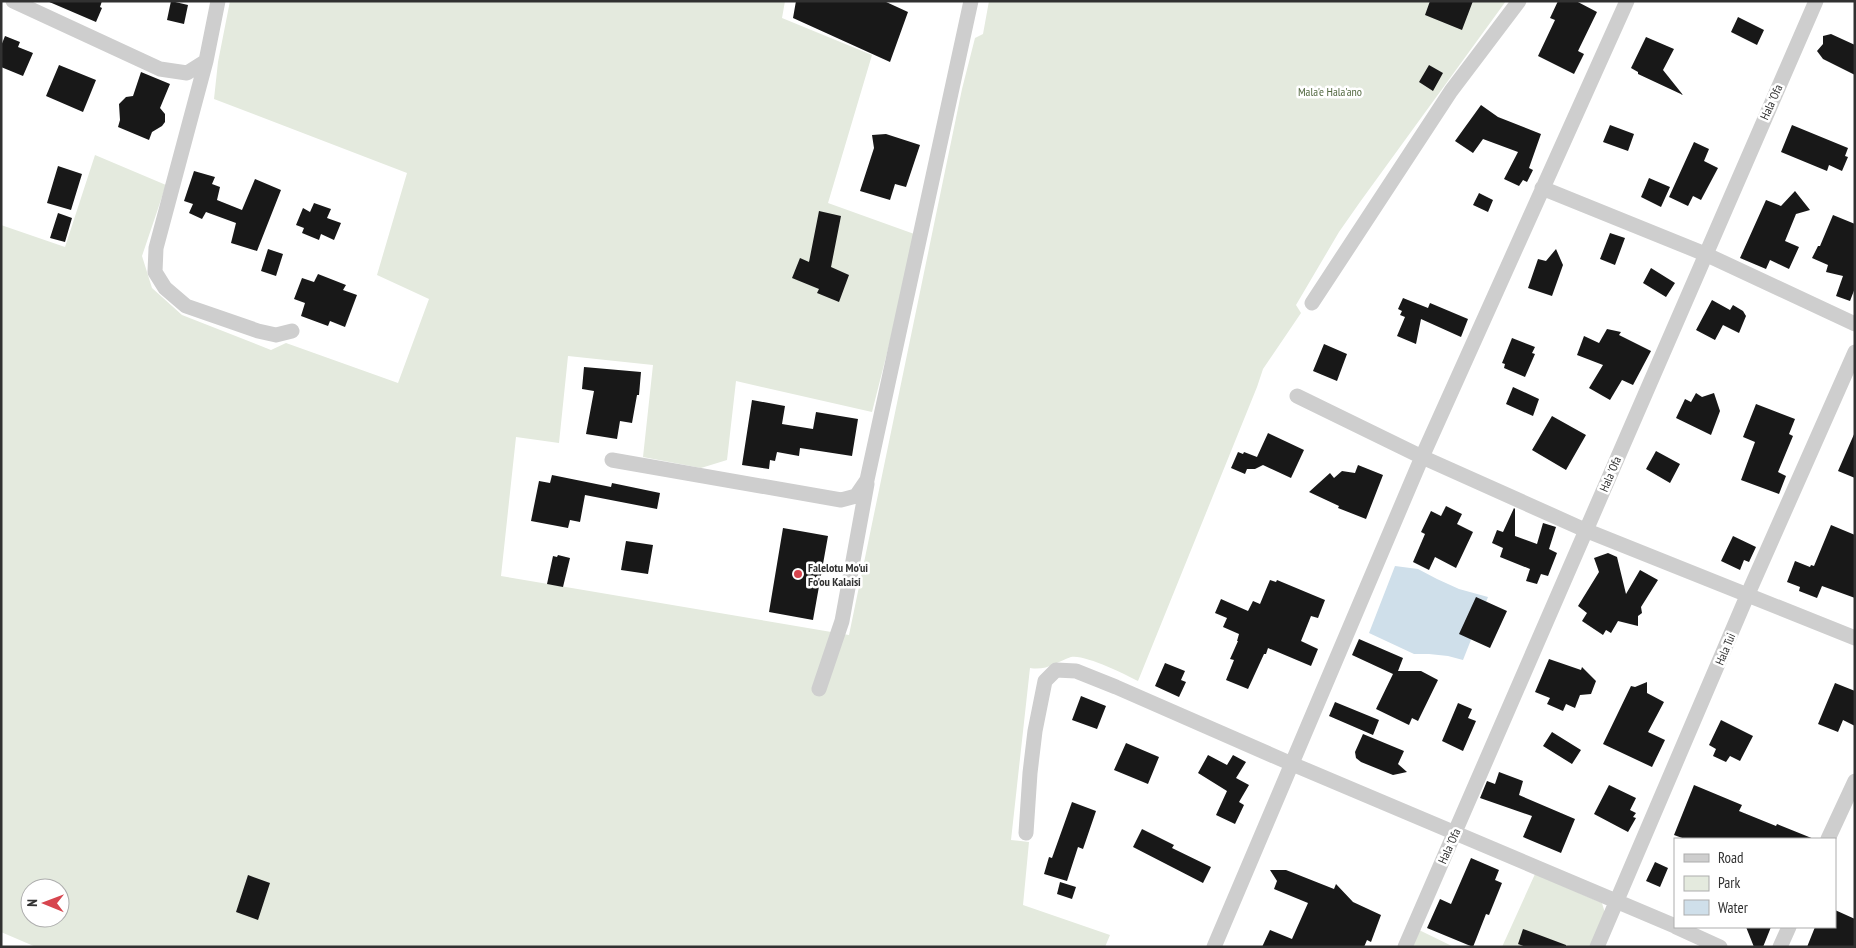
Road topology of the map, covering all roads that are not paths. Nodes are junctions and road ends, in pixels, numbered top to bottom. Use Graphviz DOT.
graph roads {
  1 [pos="13,1"];
  2 [pos="218,1"];
  3 [pos="971,1"];
  4 [pos="1519,1"];
  5 [pos="1627,1"];
  6 [pos="1816,1"];
  7 [pos="206,61"];
  8 [pos="1542,188"];
  9 [pos="1705,254"];
  10 [pos="1312,302"];
  11 [pos="1855,324"];
  12 [pos="292,332"];
  13 [pos="1855,352"];
  14 [pos="1297,396"];
  15 [pos="1422,457"];
  16 [pos="612,460"];
  17 [pos="867,480"];
  18 [pos="1586,530"];
  19 [pos="1747,596"];
  20 [pos="1855,638"];
  21 [pos="819,689"];
  22 [pos="1292,764"];
  23 [pos="1855,781"];
  24 [pos="1026,833"];
  25 [pos="1455,833"];
  26 [pos="1828,838"];
  27 [pos="1618,901"];
  28 [pos="1674,927"];
  29 [pos="1677,928"];
  30 [pos="1789,928"];
  31 [pos="1214,947"];
  32 [pos="1405,947"];
  33 [pos="1598,947"];
  34 [pos="1720,947"];
  35 [pos="1780,947"];
  1 -- 7 [label="street"];
  2 -- 7 [label="street"];
  3 -- 17 [label="street"];
  4 -- 10 [label="street"];
  5 -- 8 [label="street"];
  6 -- 9 [label="street, Hala 'Ofa"];
  7 -- 12 [label="street"];
  8 -- 9 [label="street"];
  8 -- 15 [label="street"];
  9 -- 11 [label="street"];
  9 -- 18 [label="street, Hala 'Ofa"];
  13 -- 19 [label="street, Hala Tui"];
  14 -- 15 [label="street"];
  15 -- 18 [label="street"];
  15 -- 22 [label="street"];
  16 -- 17 [label="street"];
  17 -- 21 [label="street"];
  18 -- 19 [label="street"];
  18 -- 25 [label="street, Hala 'Ofa"];
  19 -- 20 [label="street"];
  19 -- 27 [label="street, Hala Tui"];
  22 -- 24 [label="street"];
  22 -- 25 [label="street"];
  22 -- 31 [label="street"];
  23 -- 26 [label="street"];
  25 -- 27 [label="street"];
  25 -- 32 [label="street, Hala 'Ofa"];
  27 -- 28 [label="street"];
  27 -- 33 [label="street, Hala Tui"];
  29 -- 34 [label="street"];
  30 -- 35 [label="street"];
}
